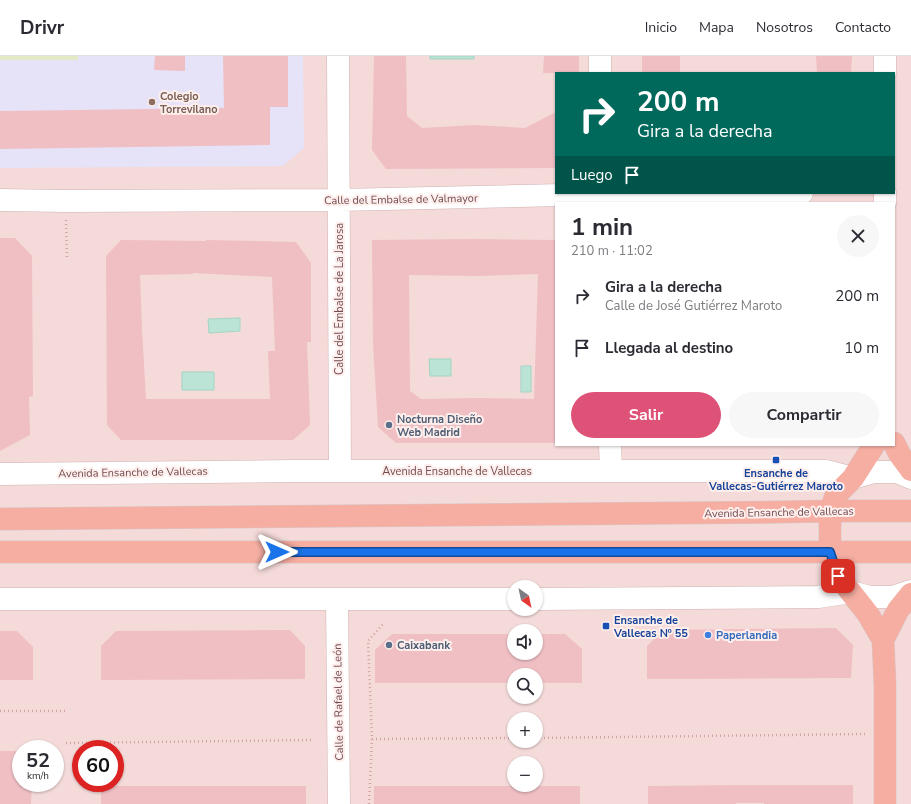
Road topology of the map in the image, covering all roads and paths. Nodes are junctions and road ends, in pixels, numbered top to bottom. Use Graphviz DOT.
graph roads {
  1 [pos="338,56"];
  2 [pos="600,56"];
  3 [pos="885,56"];
  4 [pos="600,72"];
  5 [pos="885,72"];
  6 [pos="752,194"];
  7 [pos="604,197"];
  8 [pos="0,200"];
  9 [pos="338,200"];
  10 [pos="66,201"];
  11 [pos="67,259"];
  12 [pos="895,445"];
  13 [pos="610,446"];
  14 [pos="873,446"];
  15 [pos="610,470"];
  16 [pos="911,470"];
  17 [pos="340,471"];
  18 [pos="0,474"];
  19 [pos="853,478"];
  20 [pos="911,478"];
  21 [pos="911,510"];
  22 [pos="830,511"];
  23 [pos="0,519"];
  24 [pos="0,552"];
  25 [pos="830,552"];
  26 [pos="911,552"];
  27 [pos="851,592"];
  28 [pos="911,593"];
  29 [pos="0,599"];
  30 [pos="337,599"];
  31 [pos="507,599"];
  32 [pos="543,599"];
  33 [pos="384,623"];
  34 [pos="883,640"];
  35 [pos="66,711"];
  36 [pos="0,712"];
  37 [pos="884,734"];
  38 [pos="507,738"];
  39 [pos="543,738"];
  40 [pos="372,739"];
  41 [pos="313,740"];
  42 [pos="66,743"];
  43 [pos="339,804"];
  44 [pos="369,804"];
  45 [pos="885,804"];
  1 -- 9 [label="street, Calle del Embalse de La Jarosa"];
  2 -- 4 [label="street"];
  3 -- 5 [label="street"];
  6 -- 7 [label="street, Calle del Embalse de Valmayor"];
  7 -- 9 [label="street, Calle del Embalse de Valmayor"];
  8 -- 10 [label="street, Calle del Embalse de Valmayor"];
  9 -- 10 [label="street, Calle del Embalse de Valmayor"];
  9 -- 17 [label="street, Calle del Embalse de La Jarosa"];
  10 -- 11 [label="path"];
  12 -- 16 [label="main road"];
  13 -- 15 [label="street"];
  14 -- 19 [label="main road"];
  15 -- 17 [label="street, Avenida Ensanche de Vallecas"];
  15 -- 19 [label="street, Avenida Ensanche de Vallecas"];
  17 -- 18 [label="street, Avenida Ensanche de Vallecas"];
  19 -- 20 [label="street"];
  19 -- 22 [label="main road"];
  21 -- 22 [label="main road, Avenida Ensanche de Vallecas"];
  22 -- 23 [label="main road, Avenida Ensanche de Vallecas"];
  22 -- 25 [label="main road"];
  24 -- 25 [label="main road"];
  25 -- 26 [label="main road"];
  25 -- 27 [label="main road"];
  27 -- 28 [label="street"];
  27 -- 32 [label="street"];
  27 -- 34 [label="main road"];
  28 -- 34 [label="main road"];
  29 -- 30 [label="street"];
  30 -- 31 [label="street"];
  30 -- 43 [label="street, Calle de Rafael de León"];
  33 -- 40 [label="path"];
  34 -- 37 [label="main road"];
  35 -- 36 [label="path"];
  37 -- 39 [label="path"];
  37 -- 45 [label="main road"];
  38 -- 40 [label="path"];
  40 -- 44 [label="path"];
  41 -- 42 [label="path"];
}
